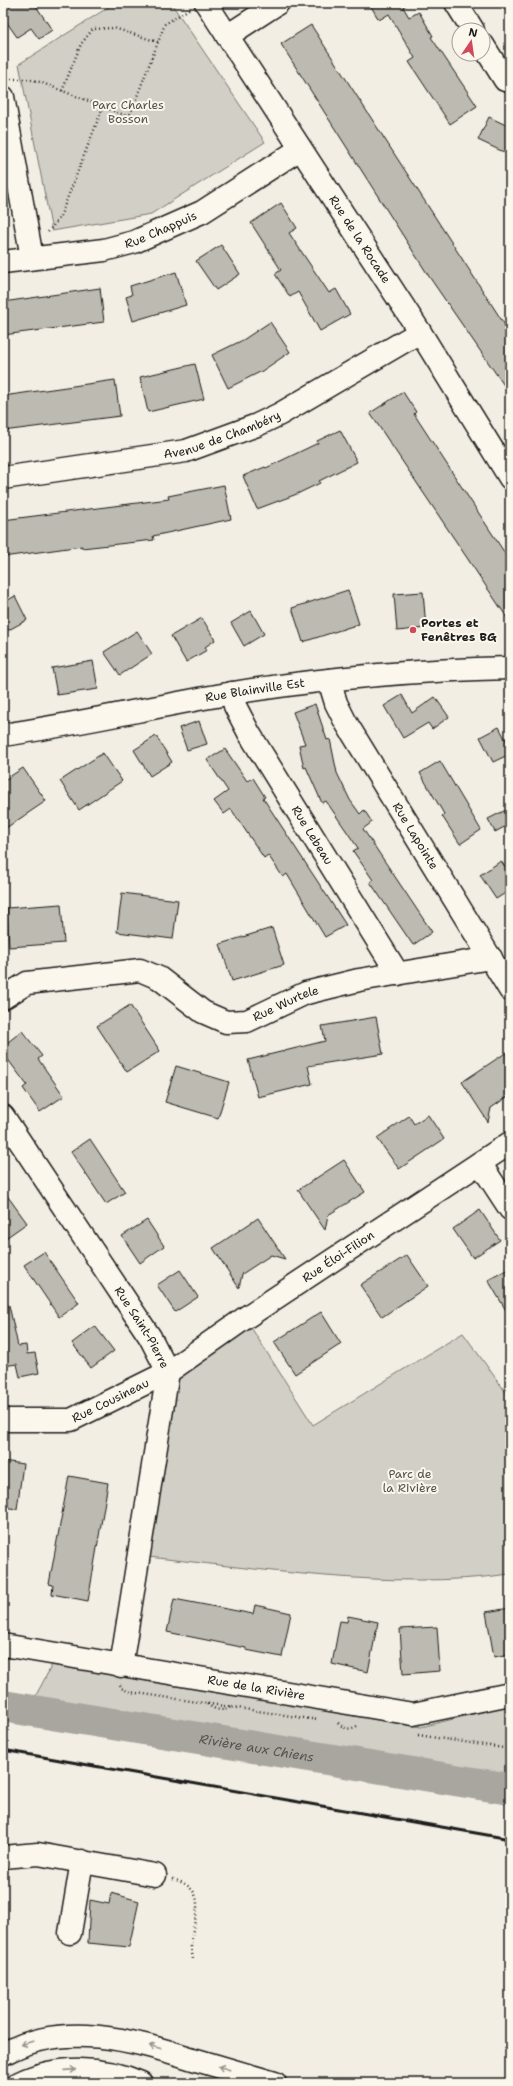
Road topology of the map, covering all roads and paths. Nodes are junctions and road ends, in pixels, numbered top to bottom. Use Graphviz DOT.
graph roads {
  1 [pos="278,3"];
  2 [pos="456,3"];
  3 [pos="198,5"];
  4 [pos="468,22"];
  5 [pos="227,36"];
  6 [pos="158,42"];
  7 [pos="491,57"];
  8 [pos="510,81"];
  9 [pos="6,88"];
  10 [pos="62,91"];
  11 [pos="103,106"];
  12 [pos="300,149"];
  13 [pos="30,250"];
  14 [pos="3,262"];
  15 [pos="420,332"];
  16 [pos="3,478"];
  17 [pos="510,478"];
  18 [pos="510,668"];
  19 [pos="329,680"];
  20 [pos="232,693"];
  21 [pos="3,735"];
  22 [pos="491,958"];
  23 [pos="398,974"];
  24 [pos="510,990"];
  25 [pos="3,998"];
  26 [pos="3,1116"];
  27 [pos="510,1143"];
  28 [pos="480,1163"];
  29 [pos="510,1209"];
  30 [pos="168,1372"];
  31 [pos="3,1420"];
  32 [pos="3,1645"];
  33 [pos="121,1666"];
  34 [pos="510,1694"];
  35 [pos="204,1703"];
  36 [pos="232,1707"];
  37 [pos="338,1723"];
  38 [pos="356,1726"];
  39 [pos="3,1857"];
  40 [pos="82,1861"];
  41 [pos="155,1875"];
  42 [pos="70,1933"];
  43 [pos="193,1961"];
  44 [pos="3,2054"];
  45 [pos="19,2083"];
  46 [pos="141,2083"];
  47 [pos="275,2083"];
  1 -- 5 [label="main road"];
  2 -- 4 [label="main road"];
  3 -- 5 [label="main road, Rue de la Rocade"];
  3 -- 6 [label="path"];
  5 -- 12 [label="main road, Rue de la Rocade"];
  6 -- 10 [label="path"];
  6 -- 11 [label="path"];
  7 -- 8 [label="main road"];
  9 -- 10 [label="path"];
  9 -- 13 [label="main road"];
  10 -- 11 [label="path"];
  11 -- 13 [label="path"];
  12 -- 13 [label="main road, Rue Chappuis"];
  12 -- 15 [label="main road, Rue de la Rocade"];
  13 -- 14 [label="main road, Rue Chappuis"];
  15 -- 16 [label="main road, Avenue de Chambéry"];
  15 -- 17 [label="main road, Rue de la Rocade"];
  18 -- 19 [label="main road, Rue Blainville Est"];
  19 -- 20 [label="main road, Rue Blainville Est"];
  19 -- 22 [label="main road, Rue Lapointe"];
  20 -- 21 [label="main road, Rue Blainville Est"];
  20 -- 23 [label="main road, Rue Lebeau"];
  22 -- 23 [label="main road, Rue Wurtele"];
  22 -- 24 [label="main road, Rue Lapointe"];
  23 -- 25 [label="main road, Rue Wurtele"];
  26 -- 30 [label="main road, Rue Saint-Pierre"];
  27 -- 28 [label="main road, Rue Éloi-Filion"];
  28 -- 29 [label="main road"];
  28 -- 30 [label="main road, Rue Éloi-Filion"];
  30 -- 31 [label="main road, Rue Cousineau"];
  30 -- 33 [label="main road, Rue Saint-Pierre"];
  32 -- 33 [label="main road, Rue de la Rivière"];
  33 -- 34 [label="main road, Rue de la Rivière"];
  35 -- 36 [label="path"];
  37 -- 38 [label="path"];
  39 -- 40 [label="main road"];
  40 -- 41 [label="main road"];
  40 -- 42 [label="main road"];
  41 -- 43 [label="path"];
  47 -- 44 [label="main road, one-way"];
  45 -- 46 [label="main road, one-way"];
}
